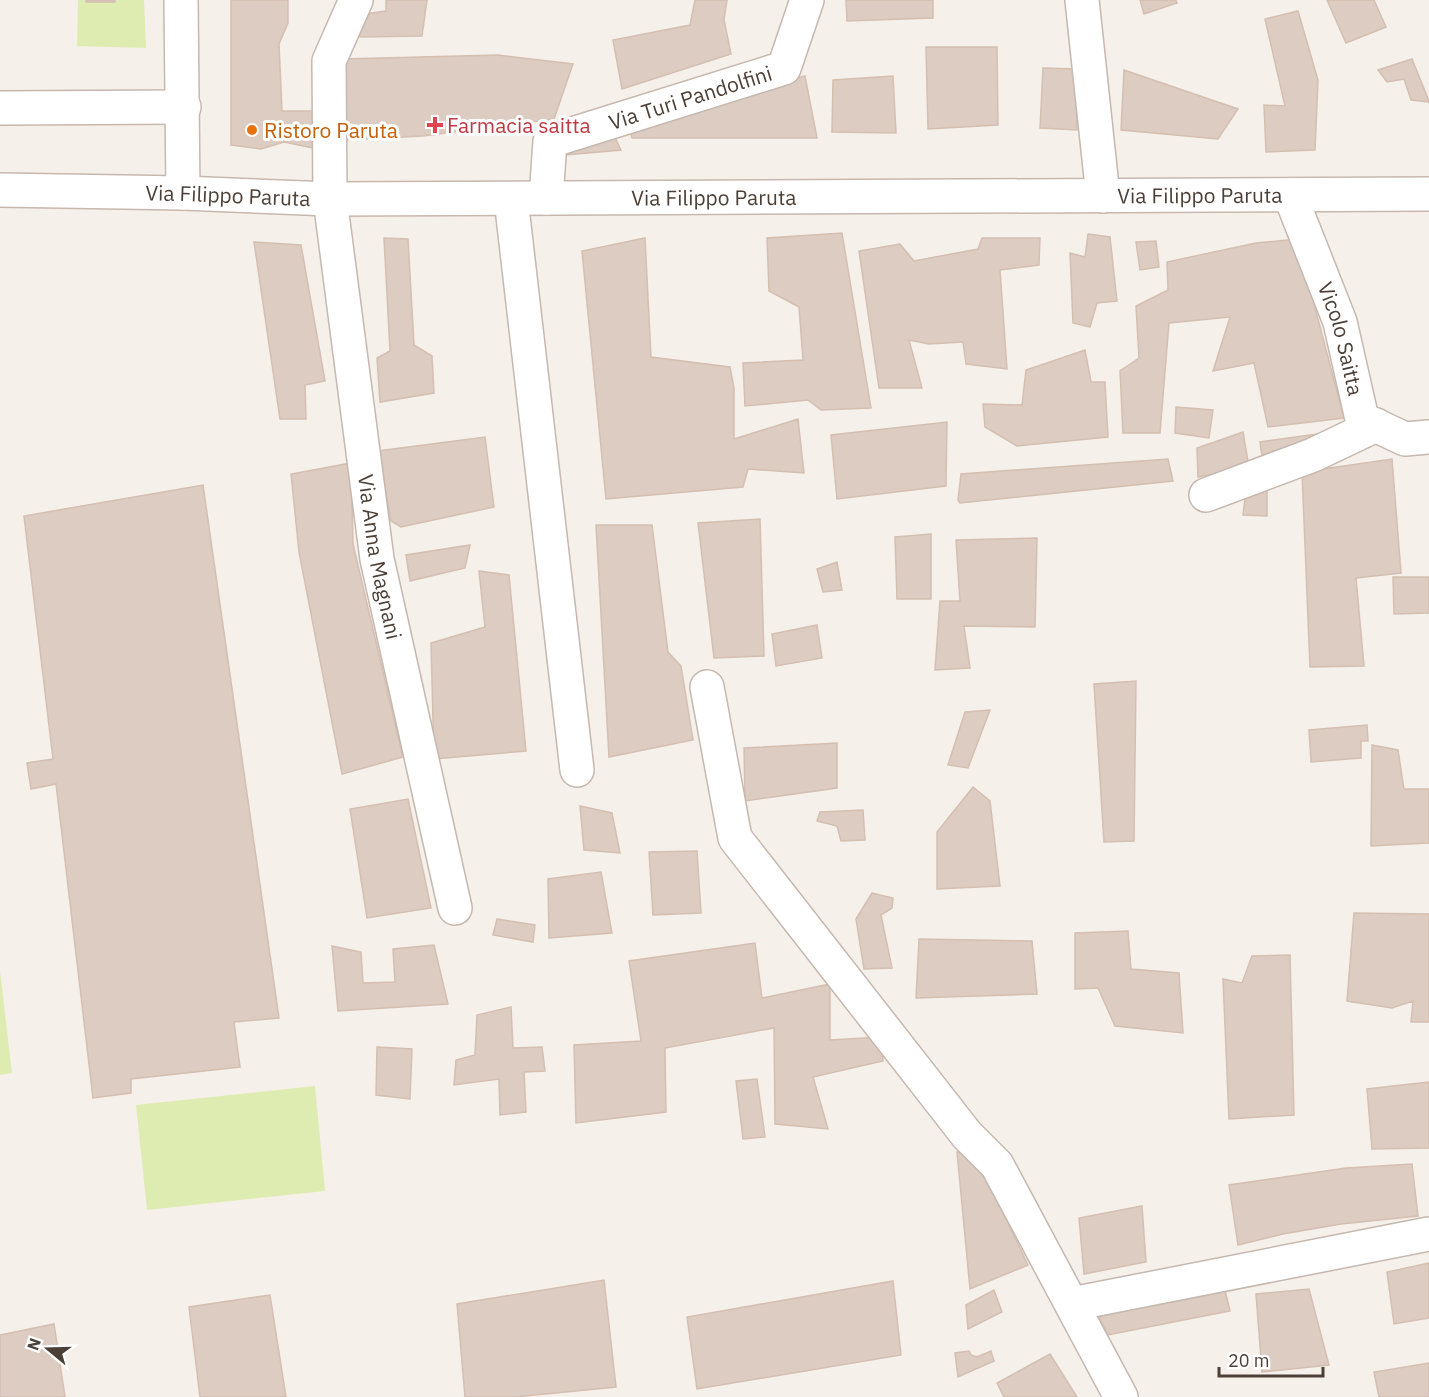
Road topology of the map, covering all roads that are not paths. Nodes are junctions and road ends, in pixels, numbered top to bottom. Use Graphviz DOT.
graph roads {
  1 [pos="181,0"];
  2 [pos="356,0"];
  3 [pos="807,0"];
  4 [pos="1082,0"];
  5 [pos="184,107"];
  6 [pos="0,108"];
  7 [pos="0,190"];
  8 [pos="183,193"];
  9 [pos="1429,194"];
  10 [pos="1290,195"];
  11 [pos="1103,196"];
  12 [pos="546,198"];
  13 [pos="330,199"];
  14 [pos="511,199"];
  15 [pos="1376,425"];
  16 [pos="1429,437"];
  17 [pos="1206,495"];
  18 [pos="707,687"];
  19 [pos="577,770"];
  20 [pos="455,908"];
  21 [pos="1429,1233"];
  22 [pos="1071,1304"];
  23 [pos="1121,1397"];
  1 -- 5 [label="street"];
  2 -- 13 [label="street, Via Anna Magnani"];
  3 -- 12 [label="street, Via Turi Pandolfini"];
  4 -- 11 [label="street"];
  5 -- 6 [label="street"];
  5 -- 8 [label="street"];
  7 -- 8 [label="street, Via Filippo Paruta"];
  8 -- 13 [label="street, Via Filippo Paruta"];
  9 -- 10 [label="street, Via Filippo Paruta"];
  10 -- 11 [label="street, Via Filippo Paruta"];
  10 -- 15 [label="street, Vicolo Saitta"];
  11 -- 12 [label="street, Via Filippo Paruta"];
  12 -- 14 [label="street, Via Filippo Paruta"];
  13 -- 14 [label="street, Via Filippo Paruta"];
  13 -- 20 [label="street, Via Anna Magnani"];
  14 -- 19 [label="street"];
  15 -- 16 [label="street, Vicolo Saitta"];
  15 -- 17 [label="street"];
  18 -- 22 [label="street"];
  21 -- 22 [label="street"];
  22 -- 23 [label="street"];
}
